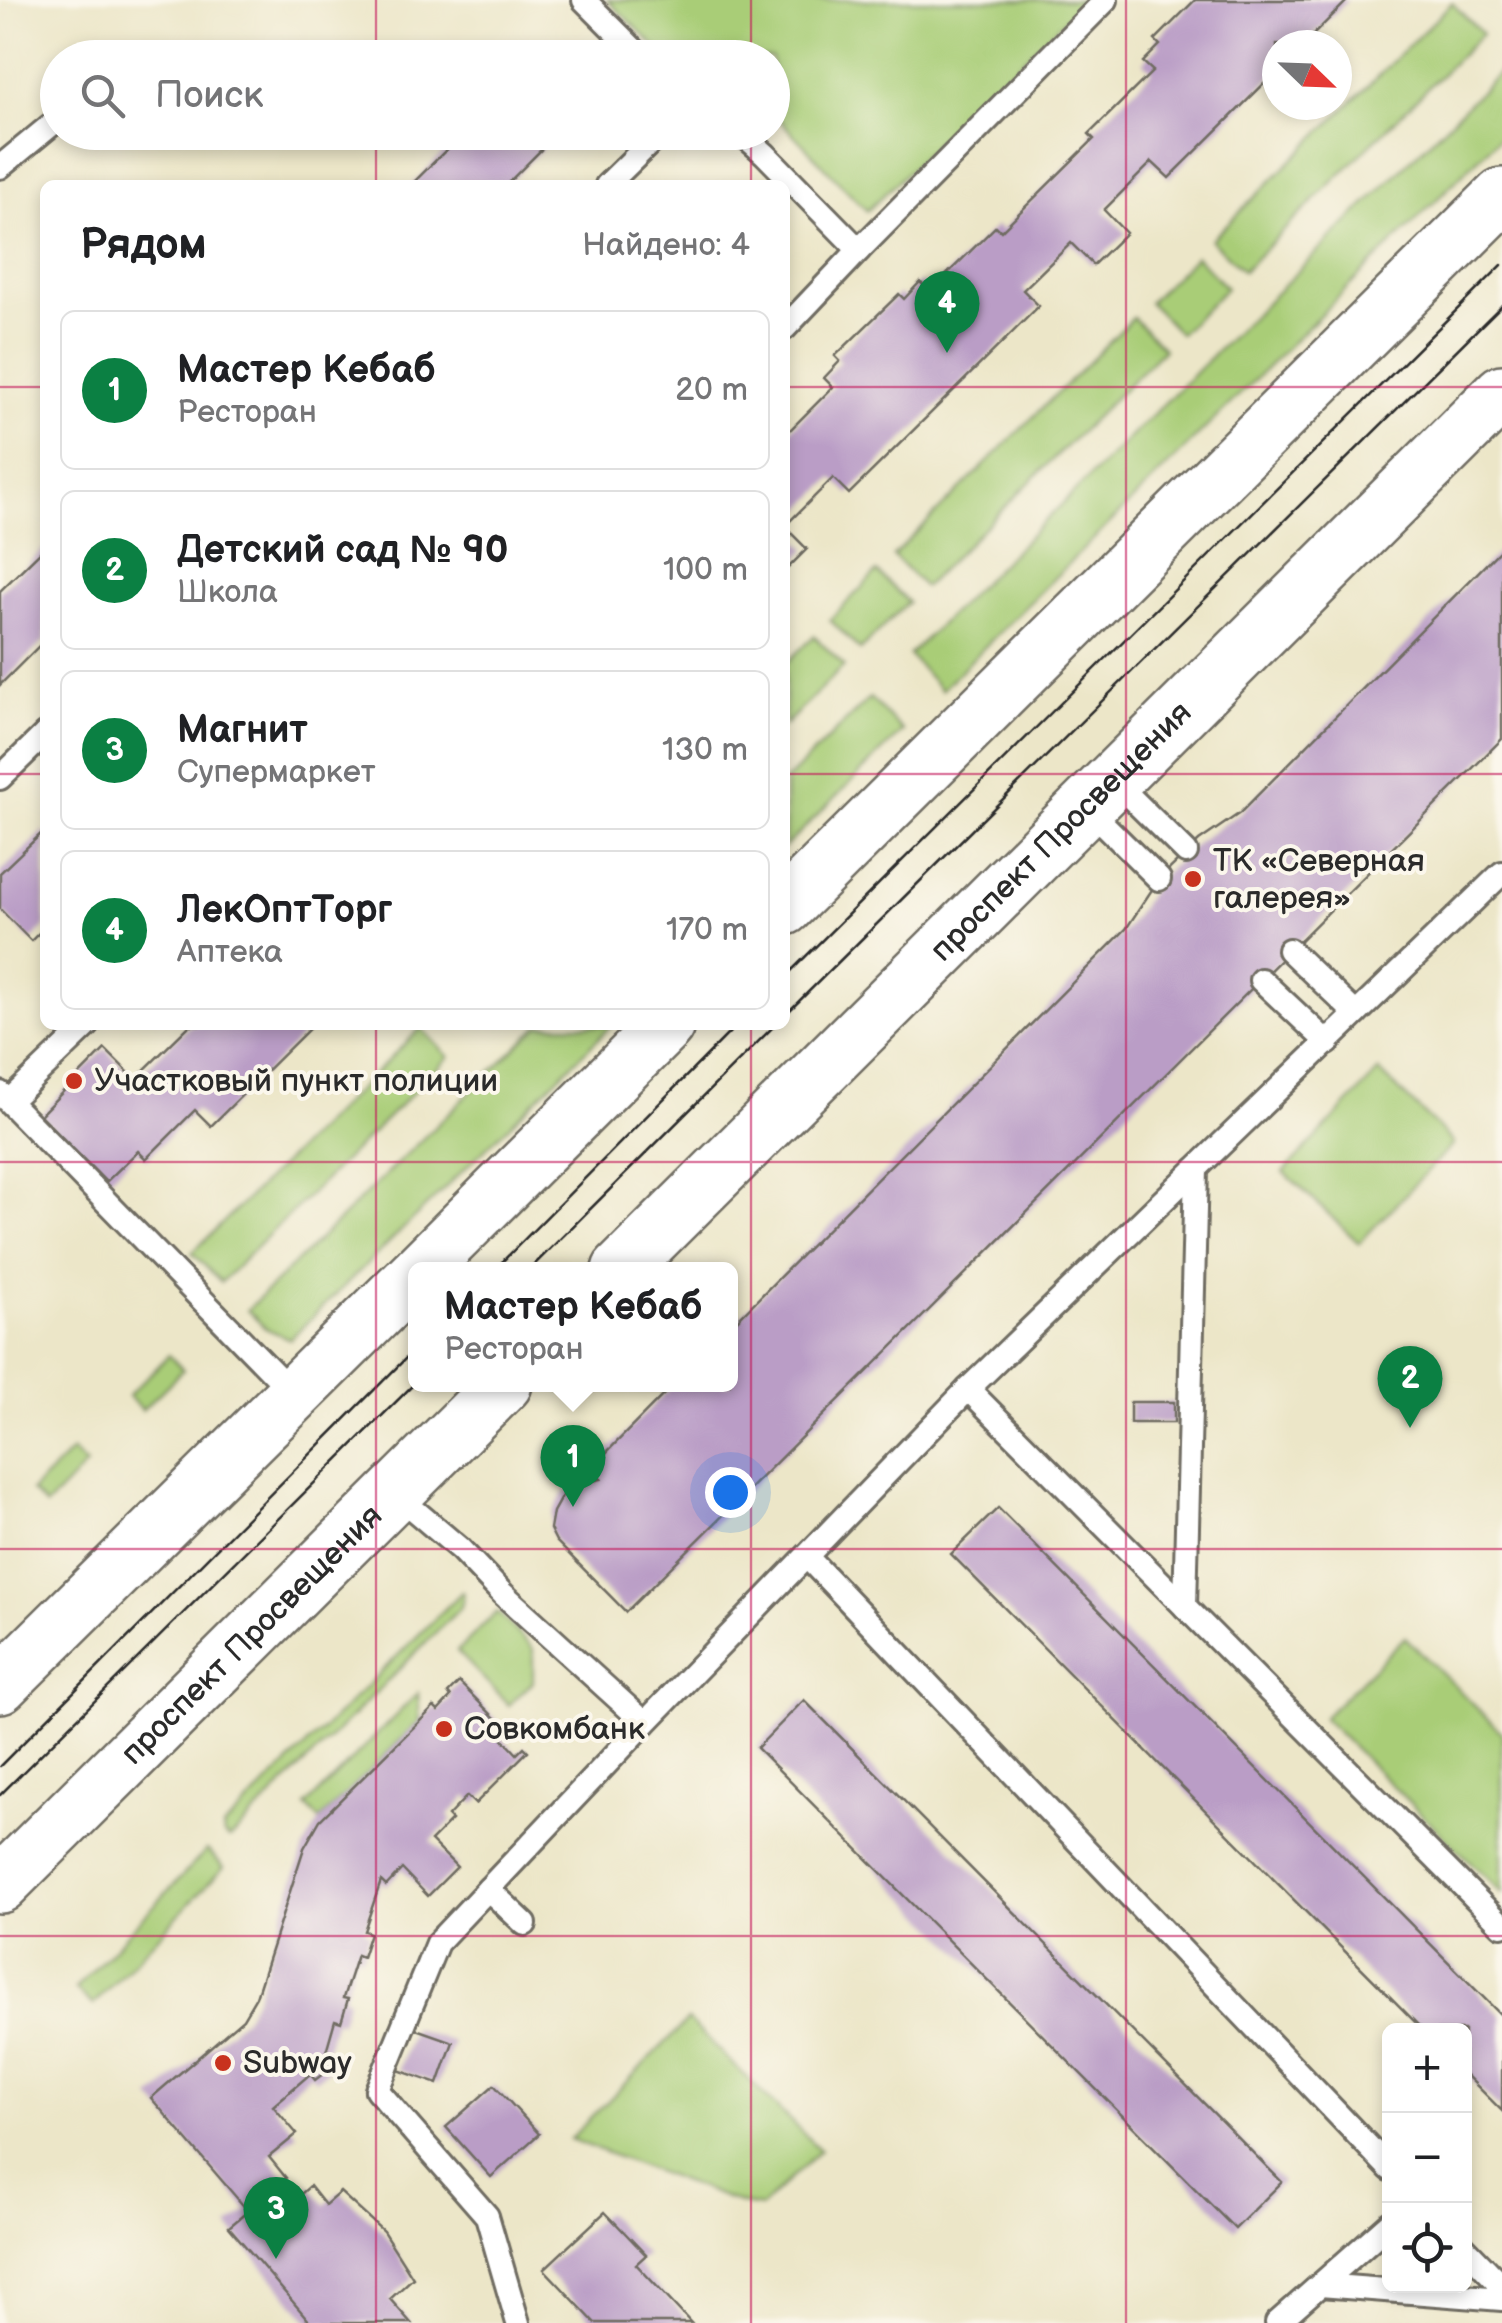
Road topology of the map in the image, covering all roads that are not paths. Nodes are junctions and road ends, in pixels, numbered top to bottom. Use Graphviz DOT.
graph roads {
  1 [pos="584,0"];
  2 [pos="1106,0"];
  3 [pos="624,40"];
  4 [pos="40,133"];
  5 [pos="643,150"];
  6 [pos="760,150"];
  7 [pos="0,167"];
  8 [pos="612,180"];
  9 [pos="1502,196"];
  10 [pos="859,250"];
  11 [pos="790,323"];
  12 [pos="1502,393"];
  13 [pos="40,739"];
  14 [pos="0,778"];
  15 [pos="1099,794"];
  16 [pos="1186,852"];
  17 [pos="1502,873"];
  18 [pos="1159,880"];
  19 [pos="790,902"];
  20 [pos="1289,950"];
  21 [pos="1261,980"];
  22 [pos="1356,1014"];
  23 [pos="82,1030"];
  24 [pos="661,1030"];
  25 [pos="1328,1042"];
  26 [pos="4,1097"];
  27 [pos="1196,1169"];
  28 [pos="428,1262"];
  29 [pos="628,1262"];
  30 [pos="408,1282"];
  31 [pos="968,1389"];
  32 [pos="496,1392"];
  33 [pos="294,1394"];
  34 [pos="394,1493"];
  35 [pos="808,1557"];
  36 [pos="1185,1606"];
  37 [pos="0,1685"];
  38 [pos="646,1723"];
  39 [pos="0,1885"];
  40 [pos="488,1889"];
  41 [pos="524,1924"];
  42 [pos="1502,1924"];
  43 [pos="1382,2161"];
  44 [pos="1382,2230"];
  45 [pos="1472,2255"];
  46 [pos="1320,2285"];
  47 [pos="1502,2286"];
  48 [pos="1502,2300"];
  49 [pos="518,2323"];
  50 [pos="1277,2323"];
  1 -- 3 [label="lane"];
  2 -- 10 [label="lane"];
  4 -- 7 [label="lane"];
  5 -- 8 [label="lane"];
  6 -- 10 [label="lane"];
  9 -- 19 [label="main road"];
  10 -- 11 [label="lane"];
  12 -- 15 [label="main road, проспект Просвещения"];
  13 -- 14 [label="lane"];
  15 -- 16 [label="lane"];
  15 -- 18 [label="lane"];
  15 -- 29 [label="main road, проспект Просвещения"];
  17 -- 22 [label="lane"];
  20 -- 22 [label="lane"];
  21 -- 25 [label="lane"];
  22 -- 25 [label="lane"];
  23 -- 26 [label="lane"];
  24 -- 28 [label="main road"];
  25 -- 27 [label="lane"];
  26 -- 33 [label="lane"];
  27 -- 31 [label="lane"];
  27 -- 36 [label="lane"];
  30 -- 33 [label="main road"];
  31 -- 35 [label="lane"];
  31 -- 36 [label="lane"];
  32 -- 34 [label="main road, проспект Просвещения"];
  33 -- 37 [label="main road"];
  34 -- 38 [label="lane"];
  34 -- 39 [label="main road, проспект Просвещения"];
  35 -- 38 [label="lane"];
  35 -- 43 [label="lane"];
  36 -- 42 [label="lane"];
  38 -- 40 [label="lane"];
  40 -- 41 [label="lane"];
  40 -- 49 [label="lane"];
  44 -- 46 [label="lane"];
  45 -- 47 [label="lane"];
  46 -- 48 [label="lane"];
  46 -- 50 [label="lane"];
}
